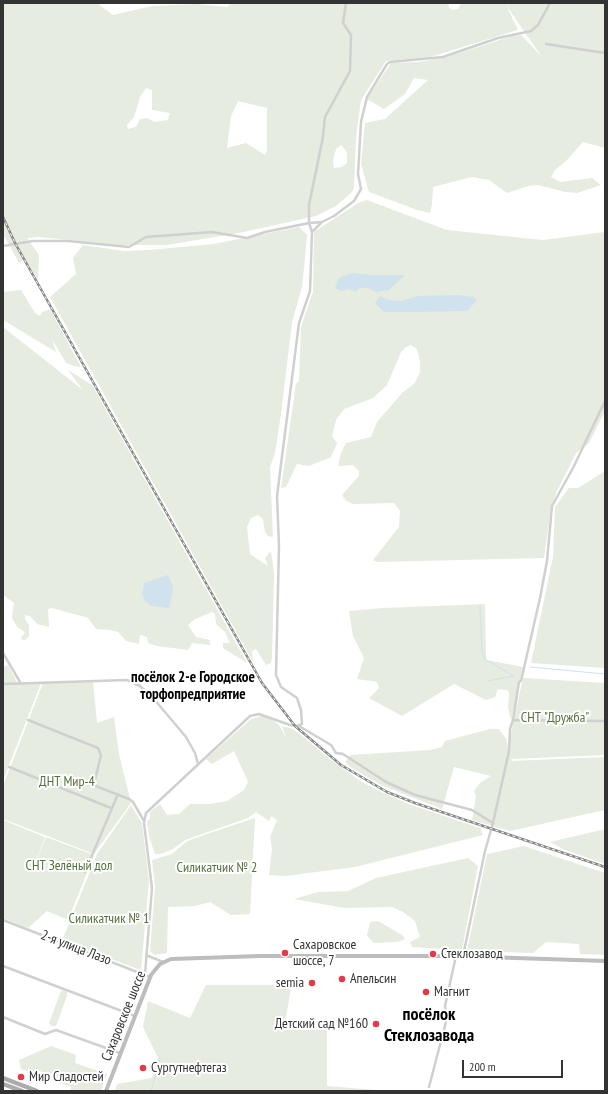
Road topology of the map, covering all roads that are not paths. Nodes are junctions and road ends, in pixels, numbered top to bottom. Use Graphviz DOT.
graph roads {
  1 [pos="346,3"];
  2 [pos="550,3"];
  3 [pos="546,44"];
  4 [pos="605,53"];
  5 [pos="322,222"];
  6 [pos="309,223"];
  7 [pos="312,232"];
  8 [pos="3,246"];
  9 [pos="605,401"];
  10 [pos="3,653"];
  11 [pos="20,682"];
  12 [pos="3,684"];
  13 [pos="28,720"];
  14 [pos="514,720"];
  15 [pos="605,722"];
  16 [pos="299,726"];
  17 [pos="198,764"];
  18 [pos="9,767"];
  19 [pos="118,794"];
  20 [pos="111,808"];
  21 [pos="144,821"];
  22 [pos="493,823"];
  23 [pos="85,872"];
  24 [pos="3,920"];
  25 [pos="146,954"];
  26 [pos="456,956"];
  27 [pos="463,956"];
  28 [pos="605,961"];
  29 [pos="164,962"];
  30 [pos="3,966"];
  31 [pos="145,974"];
  32 [pos="150,977"];
  33 [pos="134,1016"];
  34 [pos="3,1017"];
  35 [pos="120,1053"];
  36 [pos="3,1078"];
  37 [pos="3,1084"];
  38 [pos="428,1087"];
  39 [pos="22,1091"];
  40 [pos="37,1091"];
  41 [pos="106,1091"];
  1 -- 6 [label="street"];
  2 -- 5 [label="street"];
  3 -- 4 [label="street"];
  5 -- 6 [label="street"];
  5 -- 7 [label="street"];
  6 -- 7 [label="street"];
  6 -- 8 [label="street"];
  7 -- 16 [label="street"];
  9 -- 14 [label="street"];
  10 -- 11 [label="street"];
  11 -- 12 [label="street"];
  11 -- 17 [label="street"];
  13 -- 19 [label="street"];
  14 -- 15 [label="street"];
  14 -- 22 [label="street"];
  16 -- 17 [label="street"];
  16 -- 22 [label="street"];
  17 -- 21 [label="street"];
  18 -- 20 [label="street"];
  19 -- 20 [label="street"];
  19 -- 21 [label="street"];
  20 -- 23 [label="street"];
  21 -- 25 [label="street"];
  22 -- 27 [label="street"];
  24 -- 31 [label="street, 2-я улица Лазо"];
  25 -- 29 [label="street"];
  25 -- 31 [label="street"];
  26 -- 27 [label="main road, Сахаровское шоссе"];
  26 -- 29 [label="main road, Сахаровское шоссе"];
  26 -- 38 [label="street"];
  27 -- 28 [label="main road, Сахаровское шоссе"];
  29 -- 32 [label="main road, Сахаровское шоссе"];
  30 -- 33 [label="street"];
  31 -- 32 [label="street, 2-я улица Лазо"];
  32 -- 33 [label="main road, Сахаровское шоссе"];
  33 -- 35 [label="main road, Сахаровское шоссе"];
  34 -- 35 [label="street"];
  35 -- 41 [label="main road, Сахаровское шоссе"];
  36 -- 40 [label="main road"];
  37 -- 39 [label="main road"];
}
